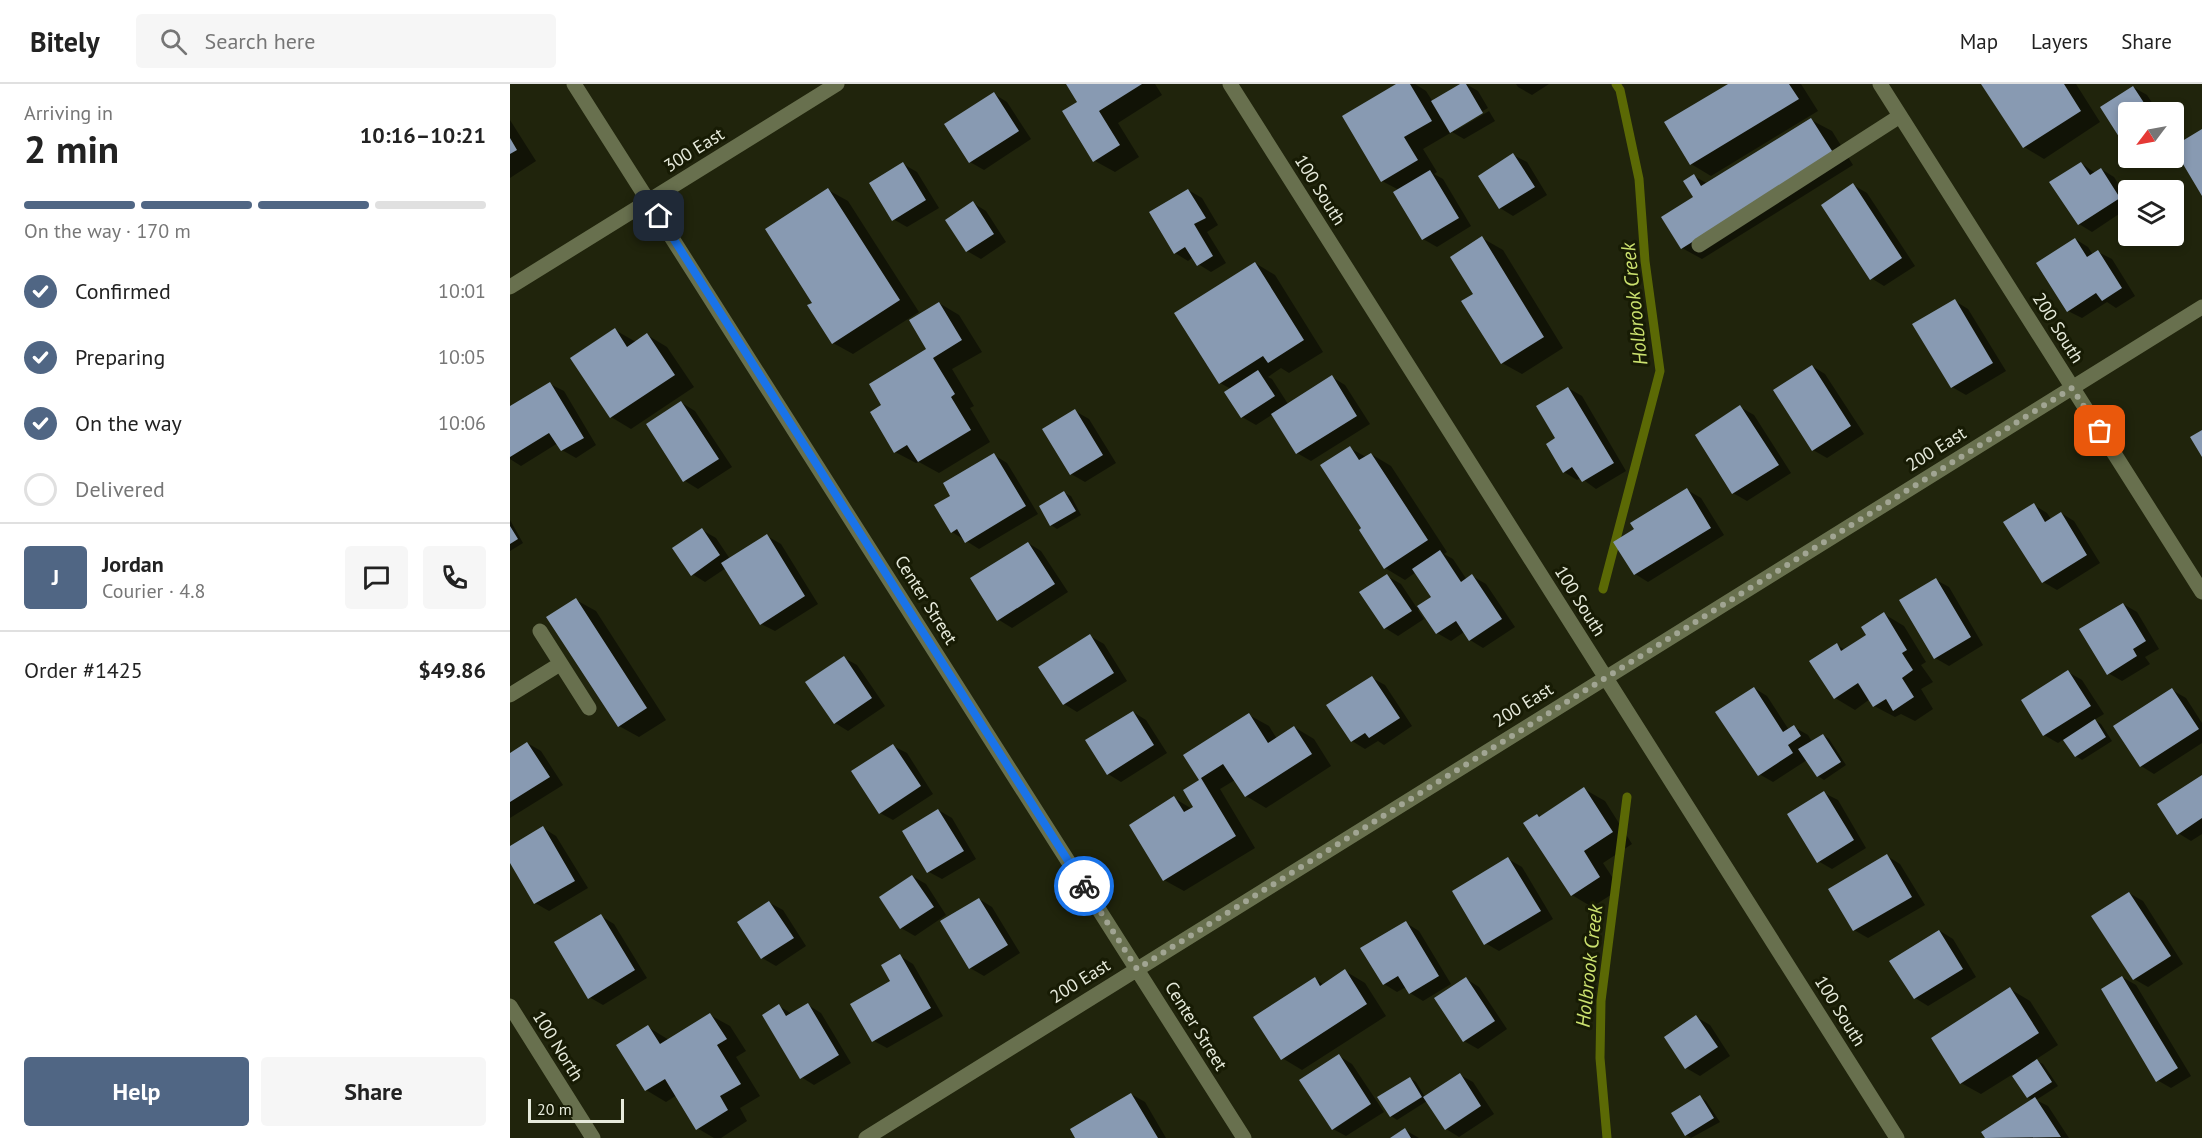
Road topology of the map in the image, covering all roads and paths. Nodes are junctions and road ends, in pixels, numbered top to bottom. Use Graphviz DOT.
graph roads {
  1 [pos="574,84"];
  2 [pos="837,84"];
  3 [pos="1230,84"];
  4 [pos="1880,84"];
  5 [pos="1900,116"];
  6 [pos="649,201"];
  7 [pos="1699,245"];
  8 [pos="510,287"];
  9 [pos="2202,307"];
  10 [pos="2072,388"];
  11 [pos="2202,592"];
  12 [pos="540,631"];
  13 [pos="560,664"];
  14 [pos="1605,677"];
  15 [pos="510,695"];
  16 [pos="589,708"];
  17 [pos="1137,969"];
  18 [pos="510,1006"];
  19 [pos="593,1138"];
  20 [pos="866,1138"];
  21 [pos="1244,1138"];
  22 [pos="1897,1138"];
  1 -- 6 [label="street, Center Street"];
  2 -- 6 [label="street, 300 East"];
  3 -- 14 [label="street, 100 South"];
  4 -- 5 [label="street, 200 South"];
  5 -- 7 [label="street"];
  5 -- 10 [label="street, 200 South"];
  6 -- 8 [label="street, 300 East"];
  6 -- 17 [label="street, Center Street"];
  9 -- 10 [label="street, 200 East"];
  10 -- 11 [label="street, 200 South"];
  10 -- 14 [label="street, 200 East"];
  12 -- 13 [label="street"];
  13 -- 15 [label="street"];
  13 -- 16 [label="street"];
  14 -- 17 [label="street, 200 East"];
  14 -- 22 [label="street, 100 South"];
  17 -- 20 [label="street, 200 East"];
  17 -- 21 [label="street, Center Street"];
  18 -- 19 [label="street, 100 North"];
}
